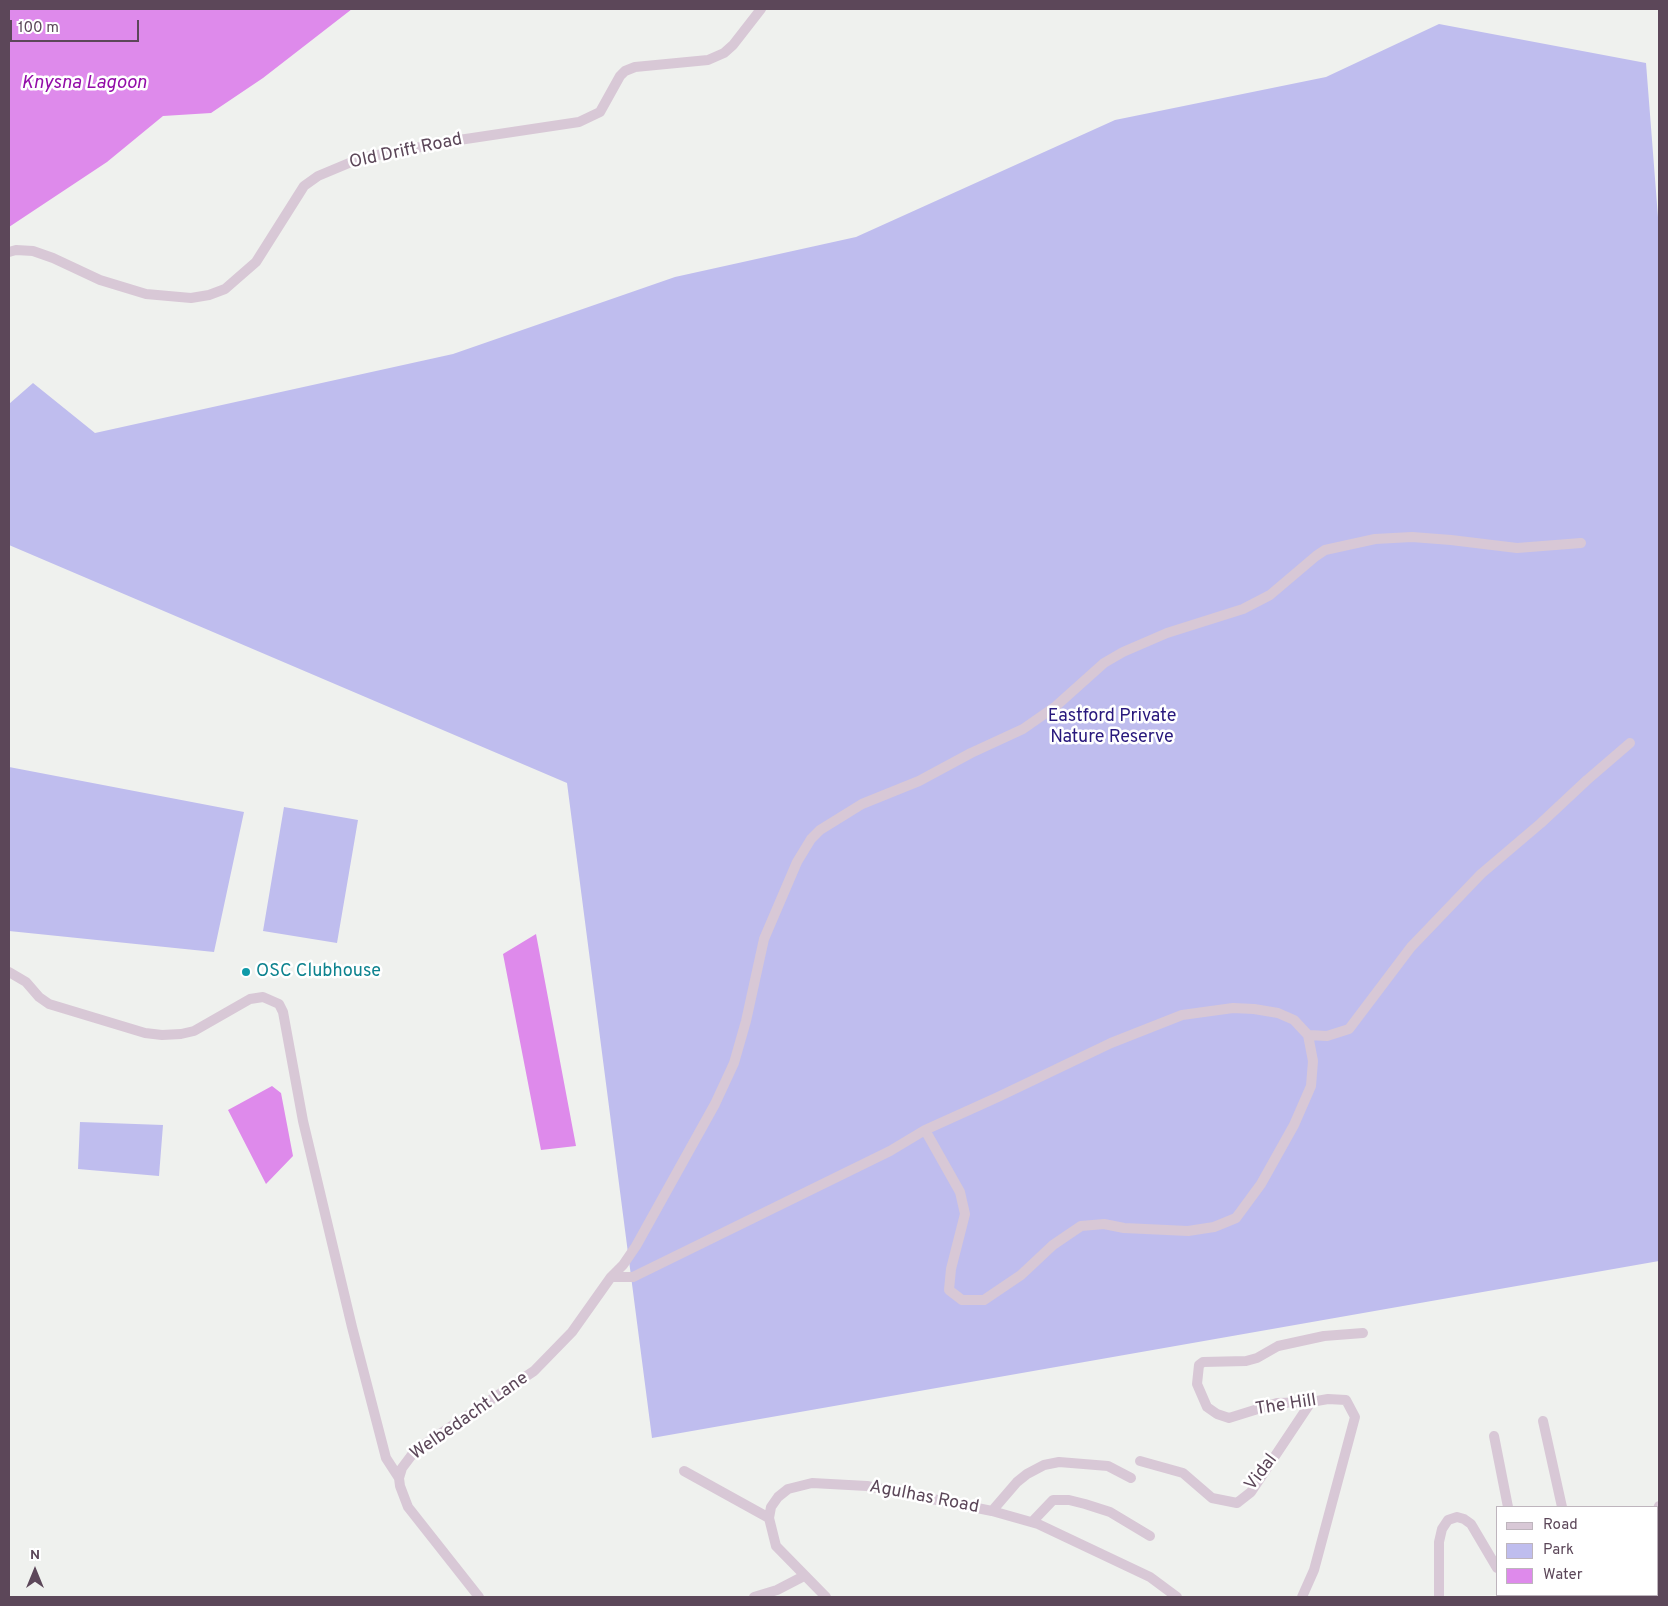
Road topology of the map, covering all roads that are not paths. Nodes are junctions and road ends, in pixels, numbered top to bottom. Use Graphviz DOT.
graph roads {
  1 [pos="761,9"];
  2 [pos="9,252"];
  3 [pos="1581,543"];
  4 [pos="1630,743"];
  5 [pos="9,972"];
  6 [pos="1308,1035"];
  7 [pos="925,1130"];
  8 [pos="611,1277"];
  9 [pos="1363,1333"];
  10 [pos="1311,1402"];
  11 [pos="1543,1421"];
  12 [pos="1494,1436"];
  13 [pos="1140,1461"];
  14 [pos="684,1471"];
  15 [pos="399,1478"];
  16 [pos="1131,1478"];
  17 [pos="1508,1506"];
  18 [pos="1562,1506"];
  19 [pos="992,1511"];
  20 [pos="769,1518"];
  21 [pos="1032,1522"];
  22 [pos="1150,1536"];
  23 [pos="1496,1566"];
  24 [pos="804,1576"];
  25 [pos="479,1597"];
  26 [pos="754,1597"];
  27 [pos="826,1597"];
  28 [pos="1177,1597"];
  29 [pos="1302,1597"];
  30 [pos="1439,1597"];
  1 -- 2 [label="street, Old Drift Road"];
  3 -- 8 [label="street, Welbedacht Lane"];
  4 -- 6 [label="street"];
  5 -- 15 [label="street"];
  6 -- 7 [label="street"];
  6 -- 7 [label="street"];
  7 -- 8 [label="street"];
  8 -- 15 [label="street, Welbedacht Lane"];
  9 -- 10 [label="street, The Hill"];
  10 -- 13 [label="street, Vidal"];
  10 -- 29 [label="street, The Hill"];
  11 -- 18 [label="street"];
  12 -- 17 [label="street"];
  14 -- 20 [label="street"];
  15 -- 25 [label="street, Welbedacht Lane"];
  16 -- 19 [label="street"];
  19 -- 20 [label="street, Agulhas Road"];
  19 -- 21 [label="street, Agulhas Road"];
  20 -- 24 [label="street"];
  21 -- 22 [label="street"];
  21 -- 28 [label="street, Agulhas Road"];
  23 -- 30 [label="street"];
  24 -- 26 [label="street"];
  24 -- 27 [label="street"];
}
